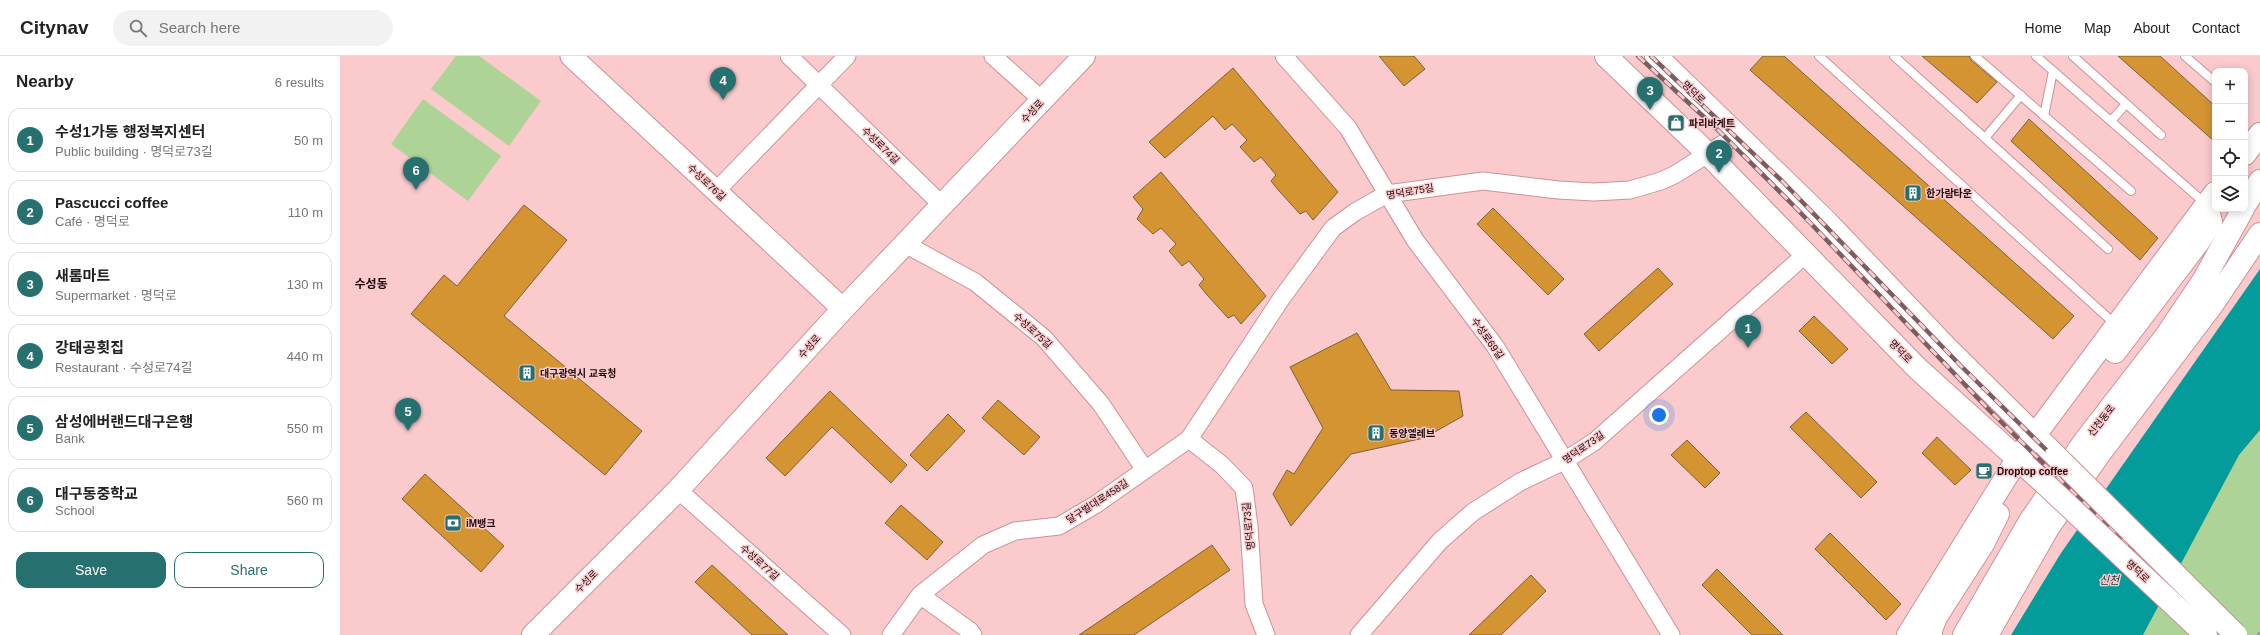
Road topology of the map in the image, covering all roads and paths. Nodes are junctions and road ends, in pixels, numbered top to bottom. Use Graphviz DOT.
graph roads {
  1 [pos="571,56"];
  2 [pos="789,56"];
  3 [pos="847,56"];
  4 [pos="993,56"];
  5 [pos="1084,56"];
  6 [pos="1284,56"];
  7 [pos="1606,56"];
  8 [pos="1656,56"];
  9 [pos="1819,56"];
  10 [pos="1894,56"];
  11 [pos="1976,56"];
  12 [pos="2036,56"];
  13 [pos="2073,56"];
  14 [pos="2185,56"];
  15 [pos="2053,71"];
  16 [pos="2212,79"];
  17 [pos="819,86"];
  18 [pos="2021,95"];
  19 [pos="1042,100"];
  20 [pos="2126,104"];
  21 [pos="2044,116"];
  22 [pos="2111,121"];
  23 [pos="2260,134"];
  24 [pos="1737,135"];
  25 [pos="2161,135"];
  26 [pos="1985,138"];
  27 [pos="2248,150"];
  28 [pos="1707,153"];
  29 [pos="2260,181"];
  30 [pos="716,191"];
  31 [pos="2131,191"];
  32 [pos="1387,194"];
  33 [pos="2211,199"];
  34 [pos="2248,200"];
  35 [pos="942,205"];
  36 [pos="2241,212"];
  37 [pos="2260,234"];
  38 [pos="905,244"];
  39 [pos="2108,249"];
  40 [pos="1806,254"];
  41 [pos="2152,306"];
  42 [pos="843,309"];
  43 [pos="2116,325"];
  44 [pos="2166,336"];
  45 [pos="1189,439"];
  46 [pos="2046,445"];
  47 [pos="1564,461"];
  48 [pos="2029,468"];
  49 [pos="1145,470"];
  50 [pos="678,490"];
  51 [pos="920,595"];
  52 [pos="2260,632"];
  53 [pos="533,635"];
  54 [pos="842,635"];
  55 [pos="890,635"];
  56 [pos="973,635"];
  57 [pos="1266,635"];
  58 [pos="1359,635"];
  59 [pos="1671,635"];
  60 [pos="1908,635"];
  61 [pos="1932,635"];
  62 [pos="1964,635"];
  63 [pos="1987,635"];
  64 [pos="2206,635"];
  65 [pos="2236,635"];
  66 [pos="2258,635"];
  1 -- 30 [label="street, 수성로76길"];
  2 -- 17 [label="street, 수성로74길"];
  3 -- 17 [label="street"];
  4 -- 19 [label="street"];
  5 -- 19 [label="main road, 수성로"];
  6 -- 32 [label="street, 수성로69길"];
  7 -- 28 [label="main road, 명덕로"];
  8 -- 24 [label="main road, 명덕로"];
  9 -- 43 [label="lane"];
  10 -- 26 [label="lane"];
  11 -- 18 [label="lane"];
  12 -- 15 [label="lane"];
  13 -- 20 [label="lane"];
  14 -- 16 [label="lane"];
  15 -- 21 [label="lane"];
  15 -- 22 [label="lane"];
  17 -- 30 [label="street"];
  17 -- 35 [label="street, 수성로74길"];
  18 -- 21 [label="lane"];
  18 -- 26 [label="lane"];
  19 -- 35 [label="main road, 수성로"];
  20 -- 22 [label="lane"];
  20 -- 25 [label="lane"];
  21 -- 31 [label="lane"];
  22 -- 33 [label="lane"];
  23 -- 27 [label="main road"];
  24 -- 28 [label="street, 명덕로75길"];
  24 -- 46 [label="main road, 명덕로"];
  26 -- 39 [label="lane"];
  28 -- 32 [label="street, 명덕로75길"];
  28 -- 40 [label="main road, 명덕로"];
  29 -- 34 [label="main road"];
  30 -- 42 [label="street, 수성로76길"];
  32 -- 45 [label="street, 명덕로75길"];
  32 -- 47 [label="street, 수성로69길"];
  33 -- 41 [label="main road"];
  33 -- 43 [label="main road"];
  35 -- 38 [label="main road, 수성로"];
  36 -- 44 [label="main road, 신천동로"];
  37 -- 63 [label="main road, 신천동로"];
  38 -- 42 [label="main road, 수성로"];
  38 -- 49 [label="street, 수성로75길"];
  40 -- 47 [label="street, 명덕로73길"];
  40 -- 48 [label="main road, 명덕로"];
  41 -- 44 [label="main road"];
  41 -- 46 [label="main road"];
  42 -- 50 [label="main road, 수성로"];
  43 -- 46 [label="main road"];
  44 -- 62 [label="main road, 신천동로"];
  45 -- 49 [label="street, 달구벌대로458길"];
  45 -- 57 [label="street, 명덕로73길"];
  46 -- 48 [label="main road"];
  46 -- 65 [label="main road, 명덕로, bridge"];
  47 -- 58 [label="street, 명덕로73길"];
  47 -- 59 [label="street, 수성로69길"];
  48 -- 60 [label="main road"];
  48 -- 61 [label="main road"];
  48 -- 64 [label="main road, 명덕로, bridge"];
  49 -- 51 [label="street, 달구벌대로458길"];
  50 -- 53 [label="main road, 수성로"];
  50 -- 54 [label="street, 수성로77길"];
  51 -- 55 [label="street, 달구벌대로458길"];
  51 -- 56 [label="street"];
  52 -- 66 [label="path"];
}
